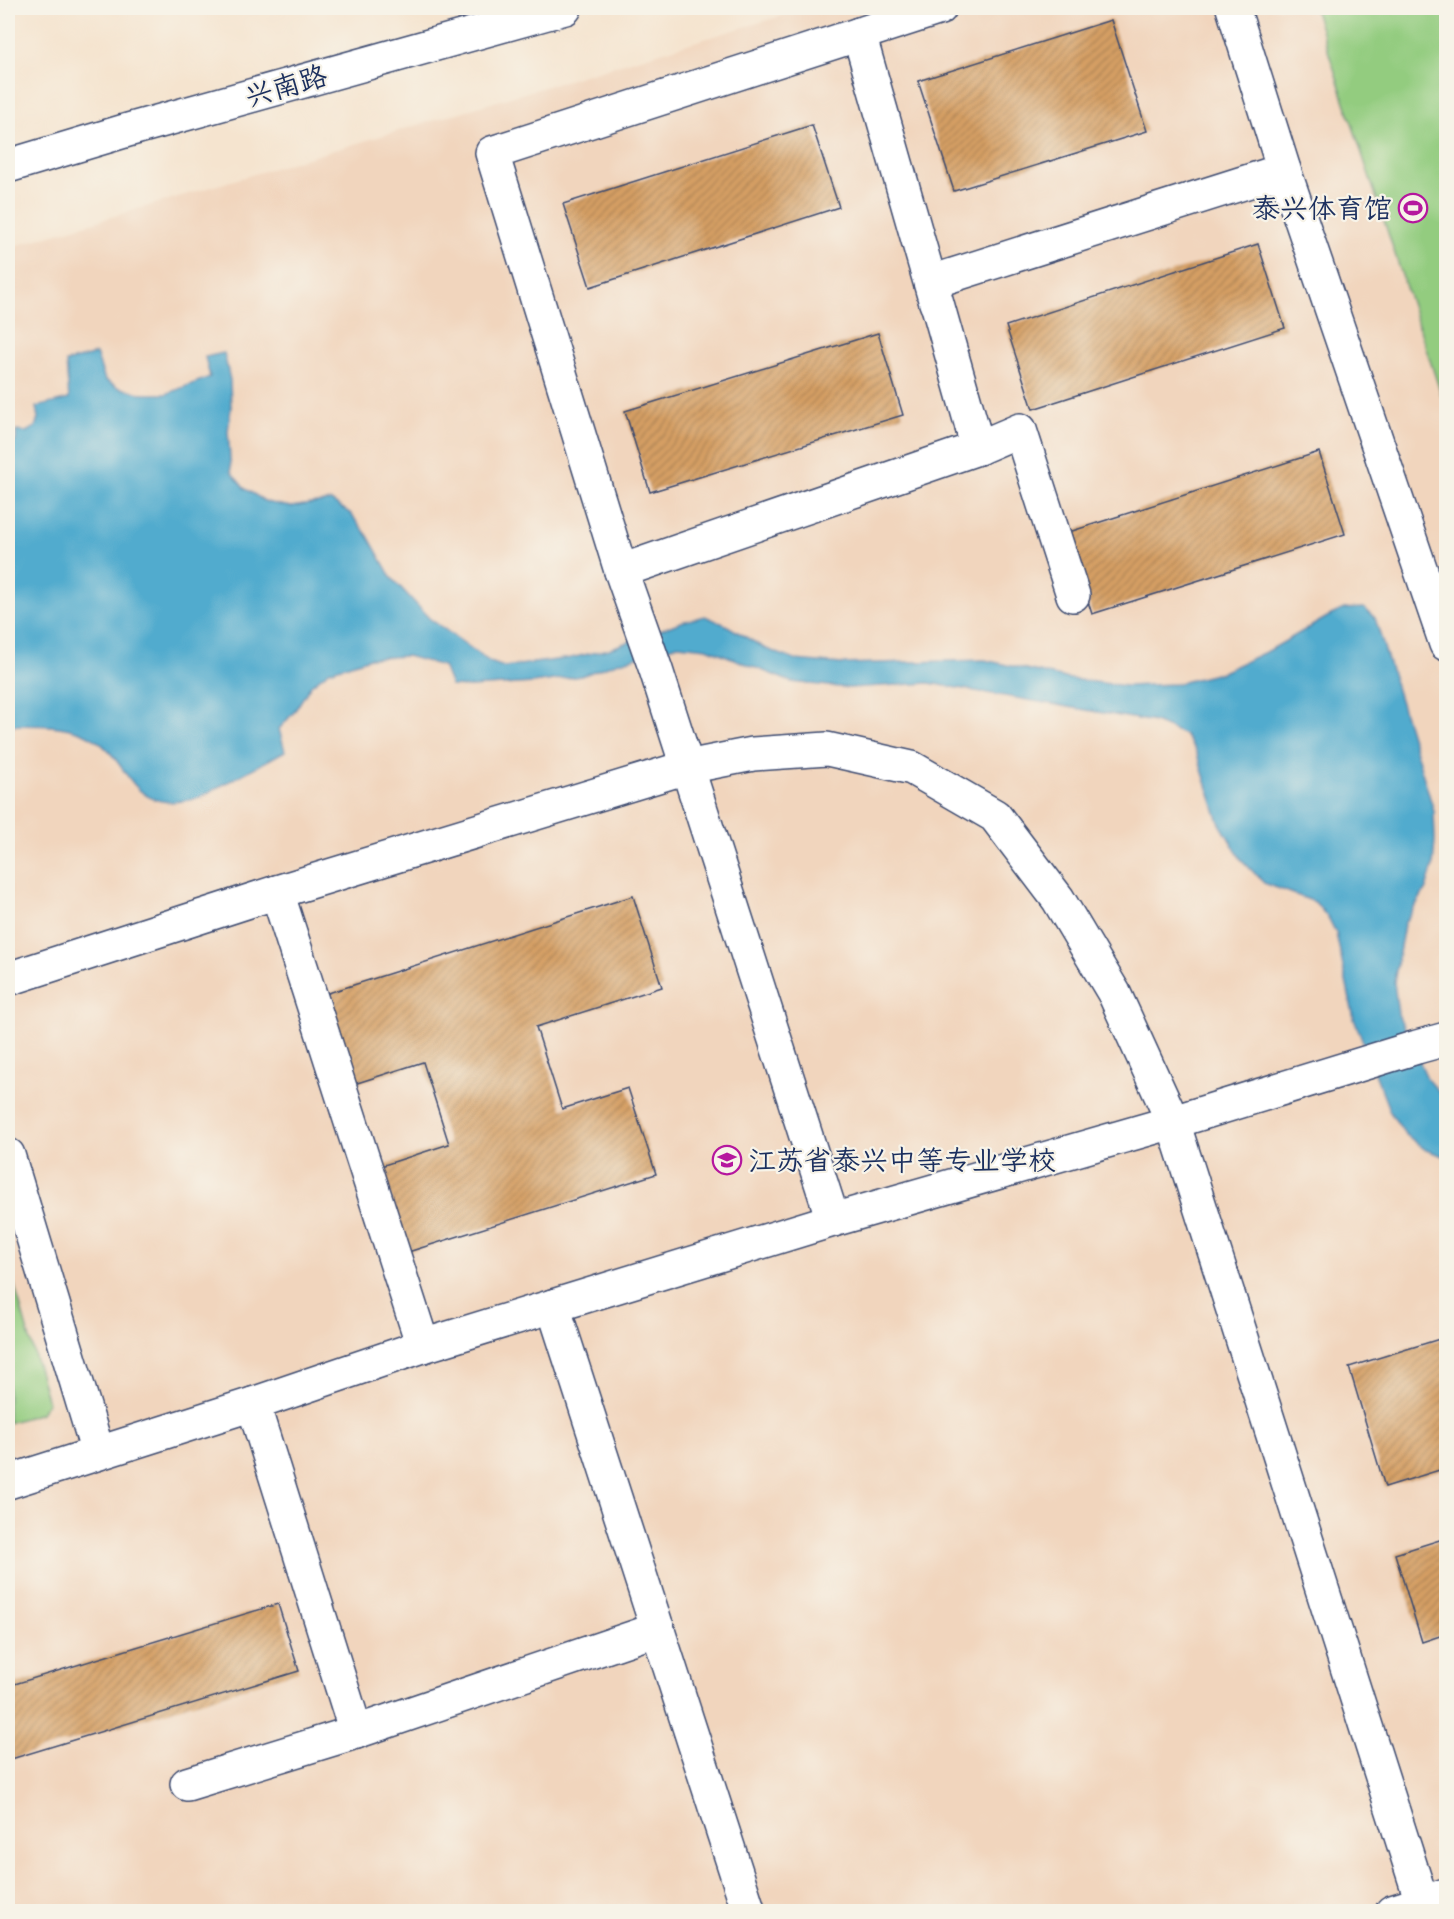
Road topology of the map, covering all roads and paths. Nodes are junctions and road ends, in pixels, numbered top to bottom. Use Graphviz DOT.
graph roads {
  1 [pos="565,8"];
  2 [pos="940,8"];
  3 [pos="1233,8"];
  4 [pos="470,20"];
  5 [pos="859,34"];
  6 [pos="8,166"];
  7 [pos="1284,170"];
  8 [pos="978,448"];
  9 [pos="621,572"];
  10 [pos="1073,595"];
  11 [pos="1446,644"];
  12 [pos="687,767"];
  13 [pos="277,892"];
  14 [pos="8,978"];
  15 [pos="1432,1043"];
  16 [pos="1173,1122"];
  17 [pos="8,1155"];
  18 [pos="833,1220"];
  19 [pos="553,1306"];
  20 [pos="423,1346"];
  21 [pos="253,1404"];
  22 [pos="98,1453"];
  23 [pos="8,1482"];
  24 [pos="658,1629"];
  25 [pos="356,1732"];
  26 [pos="187,1784"];
  27 [pos="1420,1903"];
  28 [pos="749,1911"];
  1 -- 4 [label="street, 兴南路"];
  2 -- 5 [label="street"];
  3 -- 7 [label="street"];
  4 -- 6 [label="street, 兴南路"];
  5 -- 8 [label="street"];
  5 -- 9 [label="street"];
  7 -- 8 [label="street"];
  7 -- 11 [label="street"];
  8 -- 9 [label="street"];
  8 -- 10 [label="street"];
  9 -- 12 [label="street"];
  12 -- 13 [label="street"];
  12 -- 16 [label="street"];
  12 -- 18 [label="street"];
  13 -- 14 [label="street"];
  13 -- 20 [label="street"];
  15 -- 16 [label="street"];
  16 -- 18 [label="street"];
  16 -- 27 [label="street"];
  17 -- 22 [label="street"];
  18 -- 19 [label="street"];
  19 -- 20 [label="street"];
  19 -- 24 [label="street"];
  20 -- 21 [label="street"];
  21 -- 22 [label="street"];
  21 -- 25 [label="street"];
  22 -- 23 [label="street"];
  24 -- 25 [label="street"];
  24 -- 28 [label="street"];
  25 -- 26 [label="street"];
}
